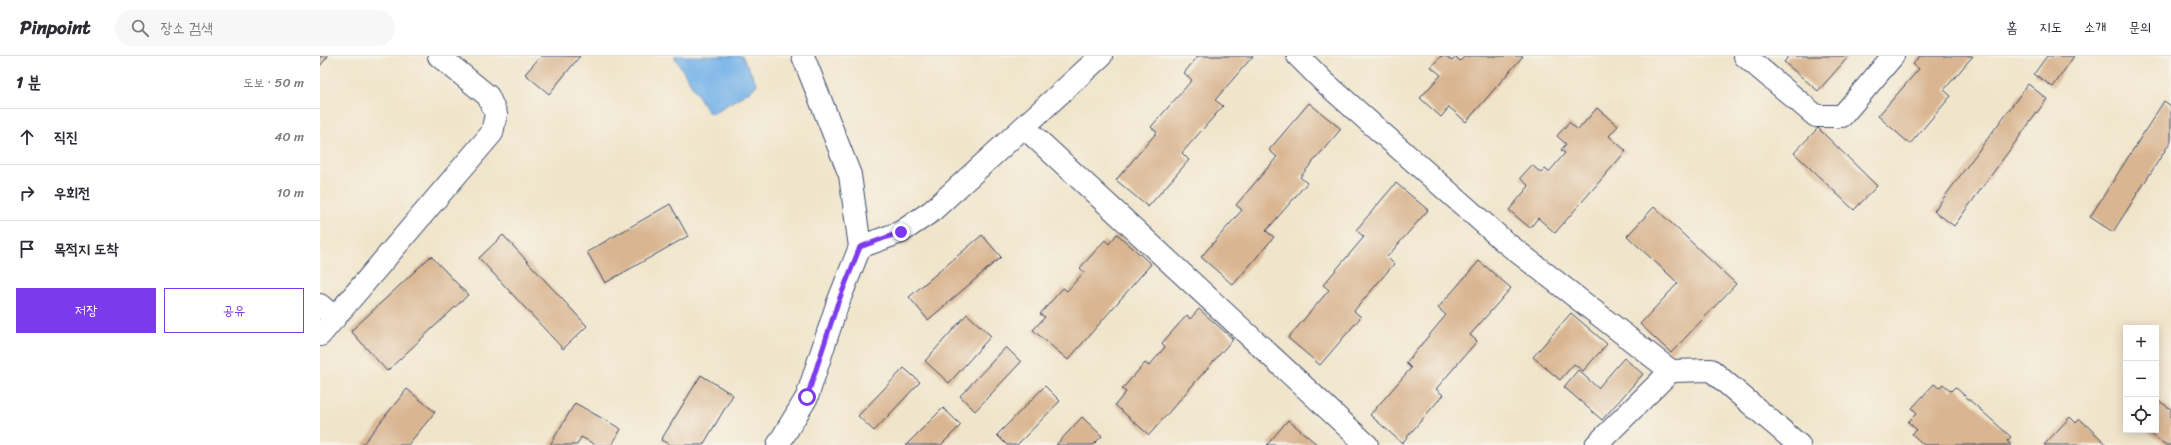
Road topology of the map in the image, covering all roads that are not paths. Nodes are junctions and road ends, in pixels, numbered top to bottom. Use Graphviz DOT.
graph roads {
  1 [pos="439,56"];
  2 [pos="803,56"];
  3 [pos="1102,56"];
  4 [pos="1298,56"];
  5 [pos="1893,56"];
  6 [pos="1747,57"];
  7 [pos="1025,128"];
  8 [pos="860,247"];
  9 [pos="327,312"];
  10 [pos="320,335"];
  11 [pos="1671,371"];
  12 [pos="778,445"];
  13 [pos="1367,445"];
  14 [pos="1596,445"];
  15 [pos="1799,445"];
  1 -- 9 [label="street"];
  2 -- 8 [label="street"];
  3 -- 7 [label="street"];
  4 -- 11 [label="street"];
  5 -- 6 [label="street"];
  7 -- 8 [label="street"];
  7 -- 13 [label="street"];
  8 -- 12 [label="street"];
  9 -- 10 [label="street"];
  11 -- 14 [label="street"];
  11 -- 15 [label="street"];
}
